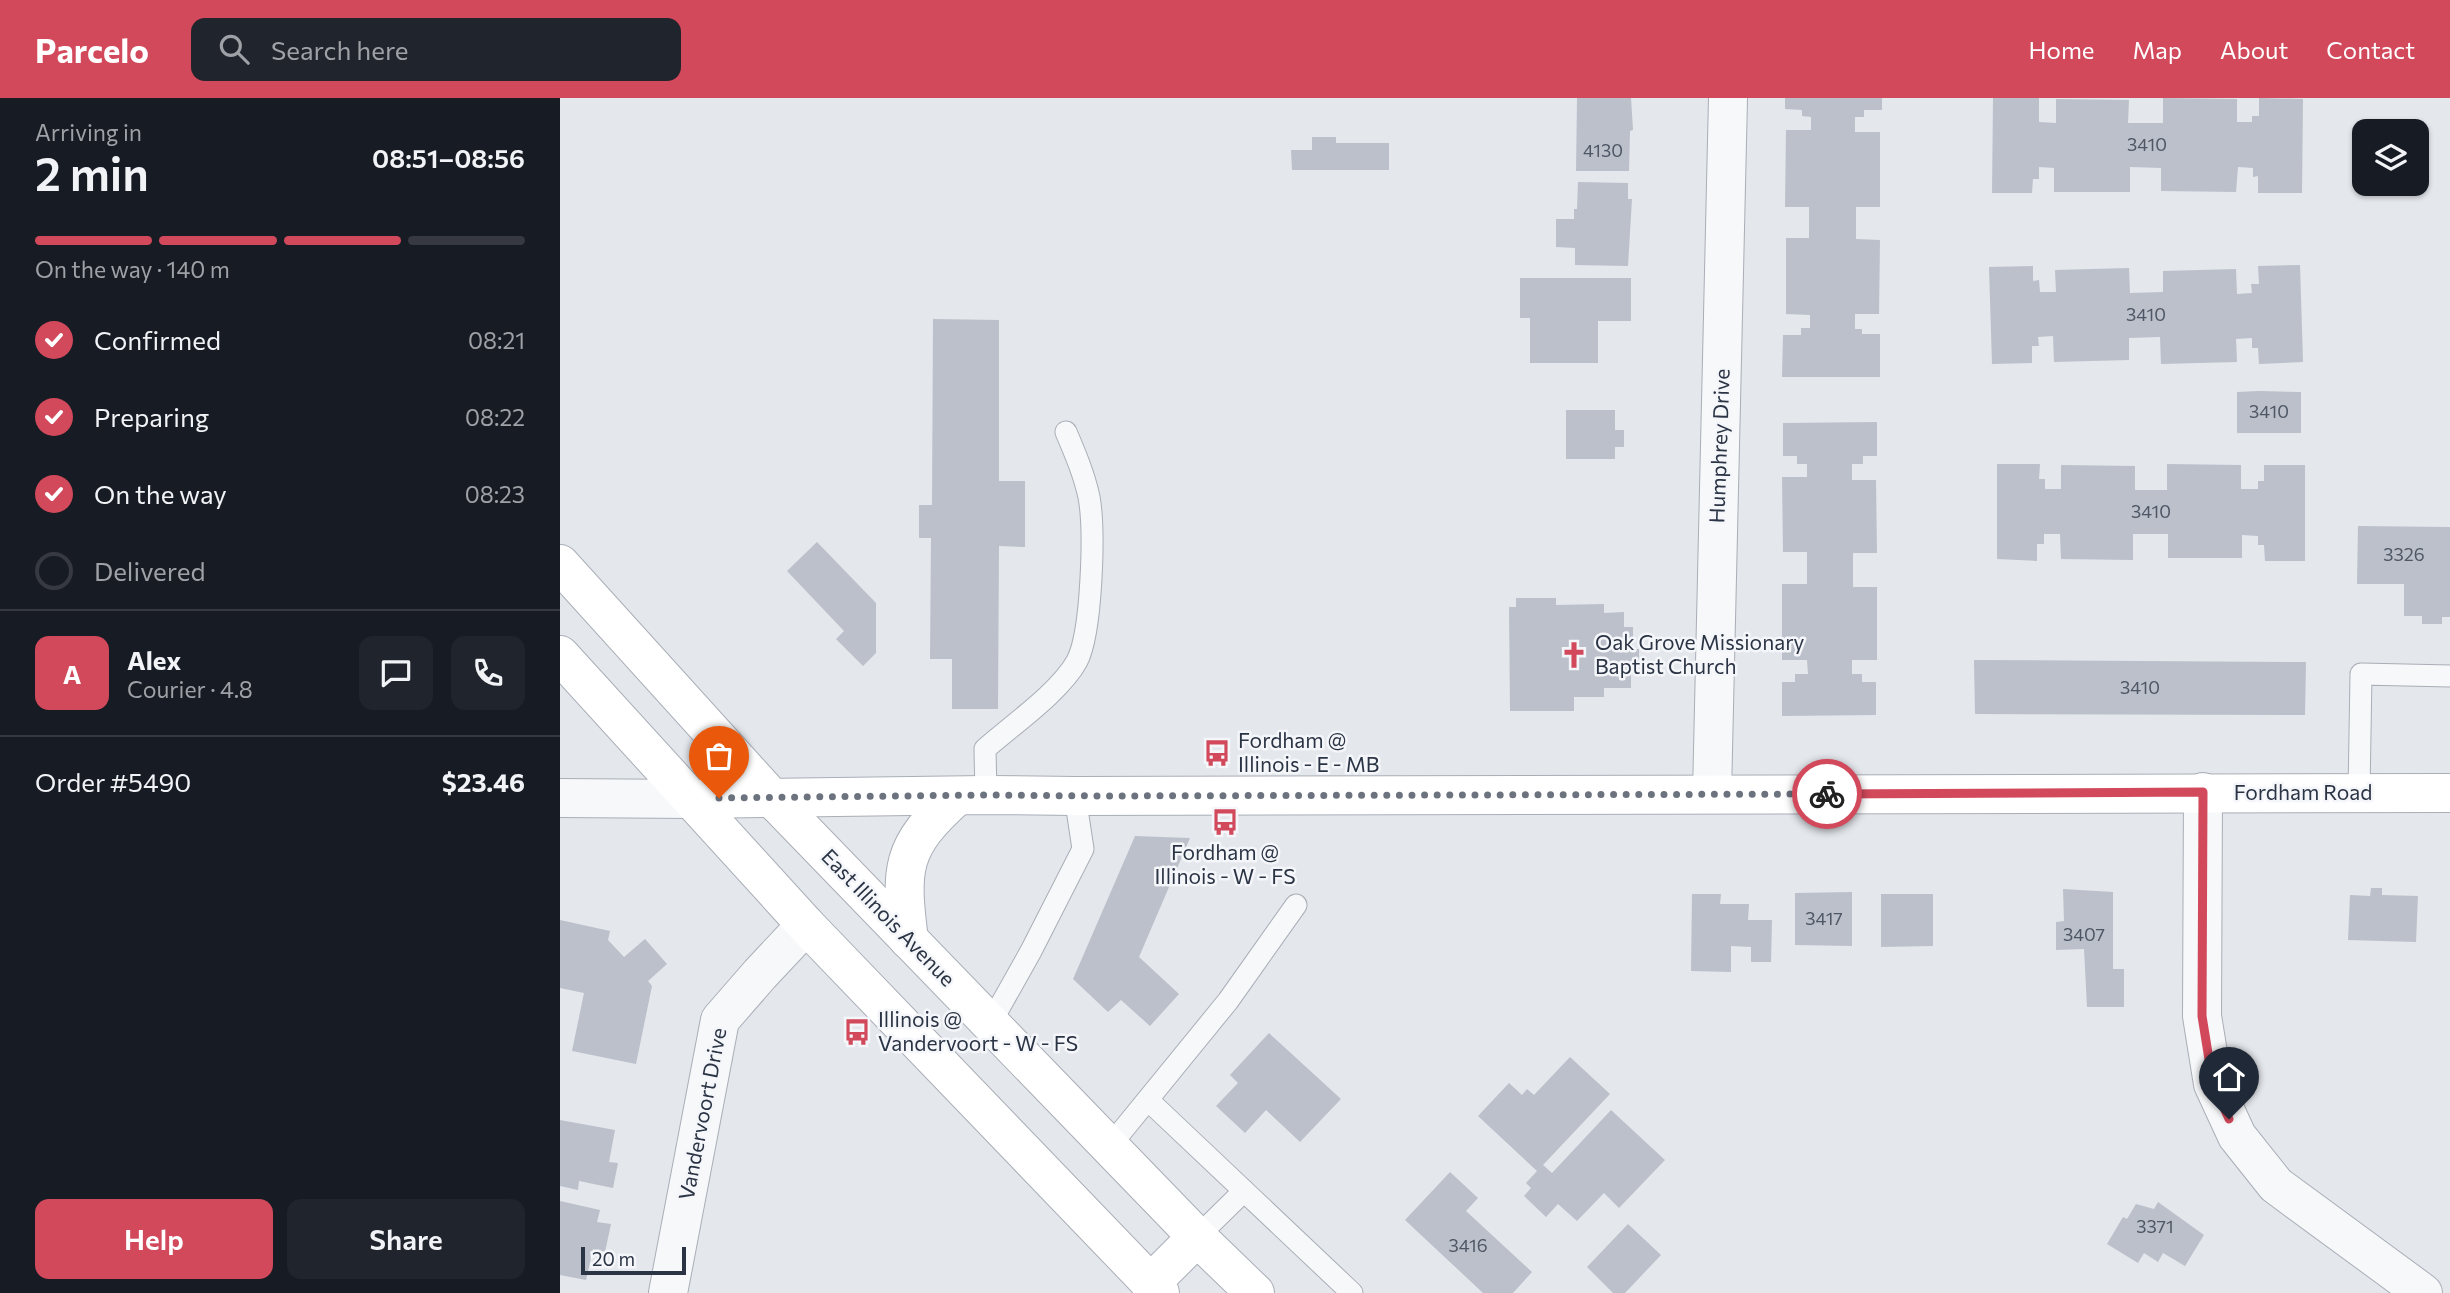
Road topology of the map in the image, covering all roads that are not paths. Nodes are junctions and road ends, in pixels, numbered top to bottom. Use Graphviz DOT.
graph roads {
  1 [pos="1728,98"];
  2 [pos="1066,432"];
  3 [pos="560,564"];
  4 [pos="560,655"];
  5 [pos="2450,676"];
  6 [pos="2203,792"];
  7 [pos="2359,793"];
  8 [pos="2450,793"];
  9 [pos="1712,794"];
  10 [pos="971,796"];
  11 [pos="1076,796"];
  12 [pos="771,797"];
  13 [pos="560,798"];
  14 [pos="692,799"];
  15 [pos="1296,905"];
  16 [pos="806,925"];
  17 [pos="909,940"];
  18 [pos="990,1024"];
  19 [pos="1148,1100"];
  20 [pos="1110,1147"];
  21 [pos="1244,1191"];
  22 [pos="1197,1237"];
  23 [pos="1155,1288"];
  24 [pos="1341,1289"];
  25 [pos="668,1293"];
  26 [pos="1255,1293"];
  27 [pos="2423,1293"];
  1 -- 9 [label="street, Humphrey Drive"];
  2 -- 10 [label="lane"];
  3 -- 12 [label="main road, East Illinois Avenue"];
  4 -- 14 [label="main road"];
  5 -- 7 [label="lane"];
  6 -- 7 [label="main road, Fordham Road"];
  6 -- 9 [label="main road, Fordham Road"];
  6 -- 27 [label="street"];
  7 -- 8 [label="main road, Fordham Road"];
  9 -- 11 [label="main road, Fordham Road"];
  10 -- 11 [label="main road, Fordham Road"];
  10 -- 12 [label="main road, Fordham Road"];
  10 -- 17 [label="main road"];
  11 -- 18 [label="lane"];
  12 -- 14 [label="main road, Fordham Road"];
  12 -- 17 [label="main road, East Illinois Avenue"];
  13 -- 14 [label="street, Fordham Road"];
  14 -- 16 [label="main road"];
  15 -- 19 [label="lane"];
  16 -- 23 [label="main road"];
  16 -- 25 [label="street, Vandervoort Drive"];
  17 -- 18 [label="main road, East Illinois Avenue"];
  18 -- 20 [label="main road, East Illinois Avenue"];
  19 -- 20 [label="lane"];
  19 -- 21 [label="lane"];
  20 -- 22 [label="main road, East Illinois Avenue"];
  21 -- 22 [label="lane"];
  21 -- 24 [label="lane"];
  22 -- 23 [label="main road"];
  22 -- 26 [label="main road, East Illinois Avenue"];
}
